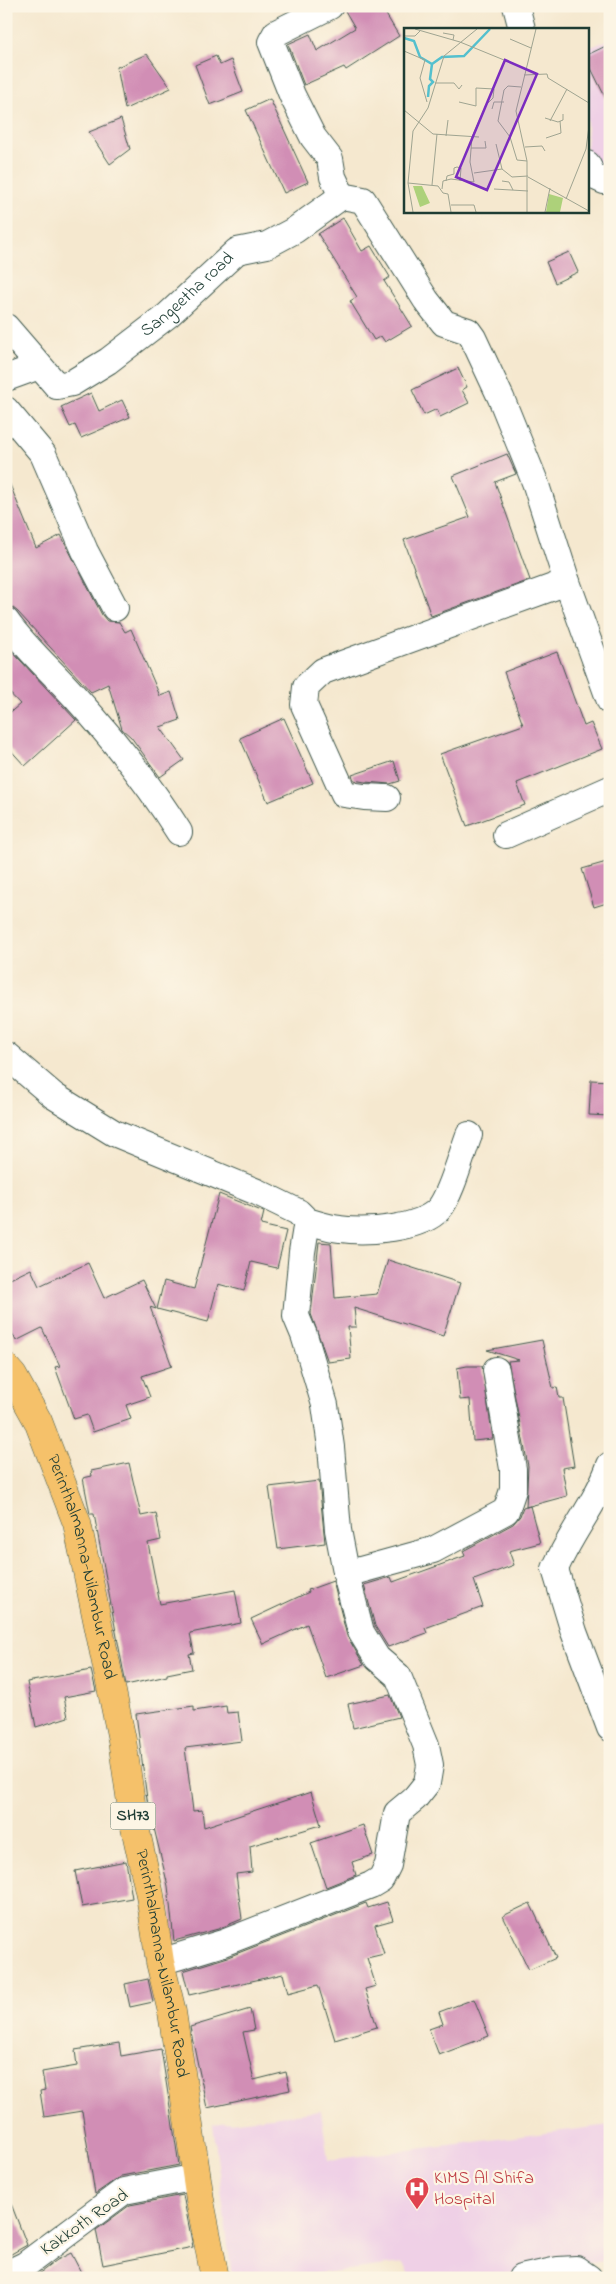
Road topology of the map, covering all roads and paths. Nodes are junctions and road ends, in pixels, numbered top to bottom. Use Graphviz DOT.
graph roads {
  1 [pos="330,6"];
  2 [pos="516,6"];
  3 [pos="522,28"];
  4 [pos="588,166"];
  5 [pos="610,179"];
  6 [pos="342,196"];
  7 [pos="6,327"];
  8 [pos="39,366"];
  9 [pos="6,378"];
  10 [pos="6,410"];
  11 [pos="567,582"];
  12 [pos="115,608"];
  13 [pos="6,621"];
  14 [pos="610,701"];
  15 [pos="610,789"];
  16 [pos="387,798"];
  17 [pos="179,832"];
  18 [pos="506,835"];
  19 [pos="6,1055"];
  20 [pos="469,1135"];
  21 [pos="307,1222"];
  22 [pos="6,1368"];
  23 [pos="496,1370"];
  24 [pos="610,1465"];
  25 [pos="346,1574"];
  26 [pos="609,1729"];
  27 [pos="160,1962"];
  28 [pos="197,2178"];
  29 [pos="6,2274"];
  30 [pos="215,2278"];
  31 [pos="521,2278"];
  32 [pos="589,2278"];
  1 -- 6 [label="street"];
  2 -- 3 [label="street"];
  4 -- 5 [label="street"];
  6 -- 8 [label="street, Sangeetha road"];
  6 -- 11 [label="street"];
  7 -- 8 [label="street"];
  8 -- 9 [label="street"];
  10 -- 12 [label="street"];
  11 -- 14 [label="street"];
  11 -- 16 [label="street"];
  13 -- 17 [label="street"];
  15 -- 18 [label="street"];
  19 -- 21 [label="street"];
  20 -- 21 [label="street"];
  21 -- 25 [label="street"];
  22 -- 27 [label="main road, Perinthalmanna-Nilambur Road / SH73"];
  23 -- 25 [label="street"];
  24 -- 26 [label="street"];
  25 -- 27 [label="street"];
  27 -- 28 [label="main road, Perinthalmanna-Nilambur Road / SH73"];
  28 -- 29 [label="street, Kakkoth Road"];
  28 -- 30 [label="main road, Perinthalmanna-Nilambur Road / SH73"];
  31 -- 32 [label="street"];
}
